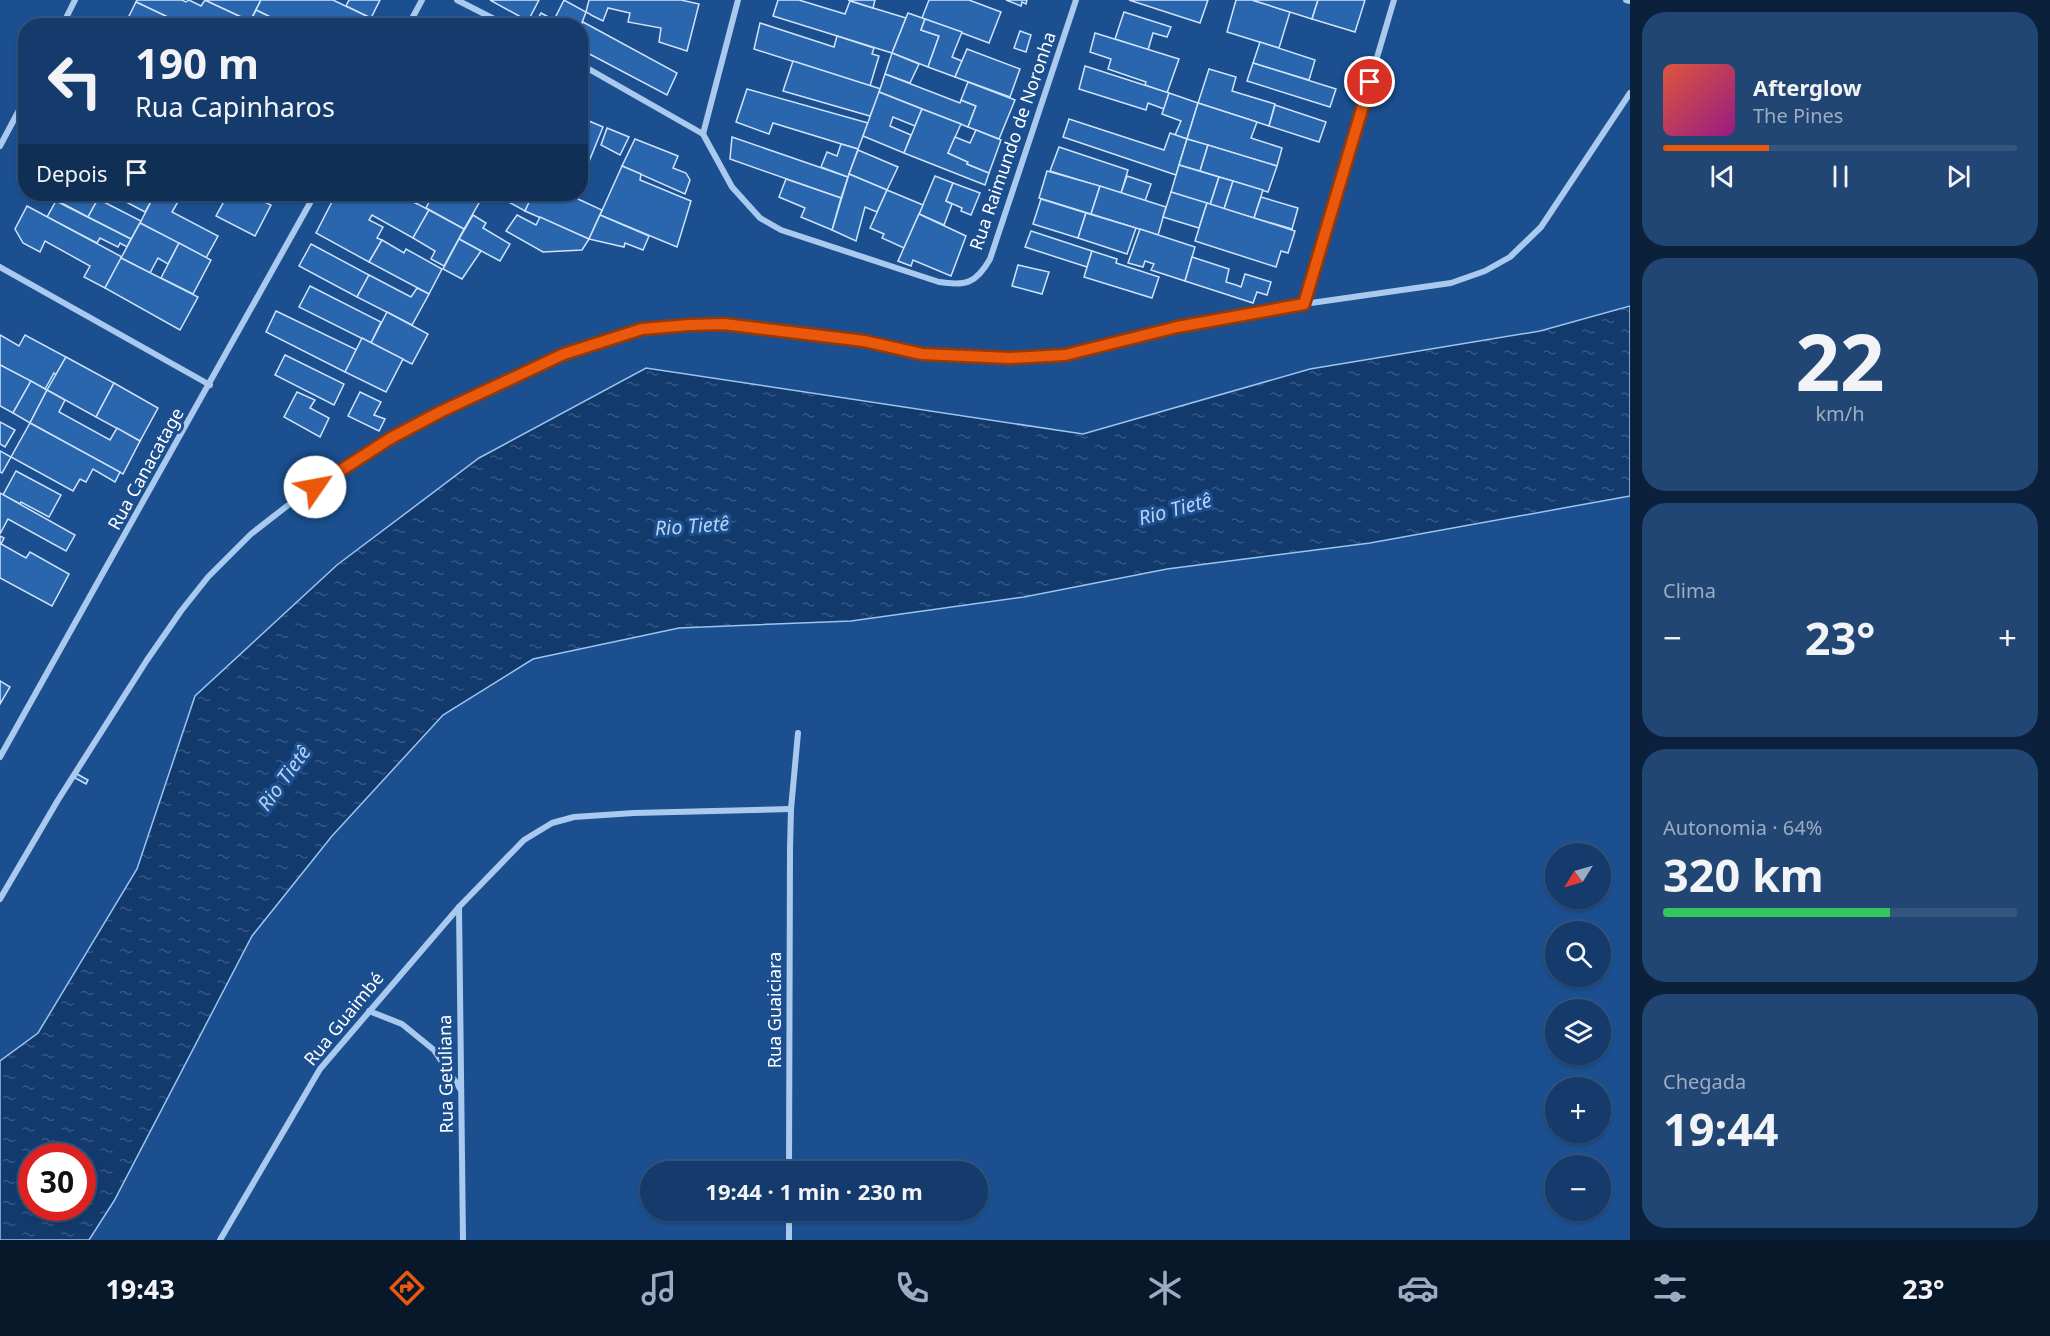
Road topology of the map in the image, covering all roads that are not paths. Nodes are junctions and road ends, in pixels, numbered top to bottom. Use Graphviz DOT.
graph roads {
  1 [pos="75,0"];
  2 [pos="422,0"];
  3 [pos="457,0"];
  4 [pos="738,0"];
  5 [pos="1076,0"];
  6 [pos="1394,0"];
  7 [pos="66,18"];
  8 [pos="412,18"];
  9 [pos="492,18"];
  10 [pos="588,69"];
  11 [pos="1630,93"];
  12 [pos="18,112"];
  13 [pos="703,134"];
  14 [pos="0,146"];
  15 [pos="311,201"];
  16 [pos="0,267"];
  17 [pos="1304,304"];
  18 [pos="210,385"];
  19 [pos="798,733"];
  20 [pos="0,758"];
  21 [pos="791,809"];
  22 [pos="0,899"];
  23 [pos="459,907"];
  24 [pos="369,1011"];
  25 [pos="461,1090"];
  26 [pos="789,1161"];
  27 [pos="789,1221"];
  28 [pos="220,1240"];
  29 [pos="463,1240"];
  30 [pos="789,1240"];
  1 -- 7 [label="street"];
  2 -- 8 [label="street"];
  3 -- 9 [label="street"];
  4 -- 13 [label="street"];
  5 -- 13 [label="street, Rua Raimundo de Noronha"];
  6 -- 17 [label="street"];
  10 -- 13 [label="street"];
  11 -- 17 [label="street"];
  12 -- 14 [label="street"];
  15 -- 18 [label="street, Rua Canacatage"];
  16 -- 18 [label="street"];
  17 -- 22 [label="street"];
  18 -- 20 [label="street, Rua Canacatage"];
  19 -- 21 [label="street, Rua Guaiciara"];
  21 -- 23 [label="street, Rua Guaimbé"];
  21 -- 26 [label="street, Rua Guaiciara"];
  23 -- 24 [label="street, Rua Guaimbé"];
  23 -- 25 [label="street, Rua Getuliana"];
  24 -- 25 [label="street"];
  24 -- 28 [label="street, Rua Guaimbé"];
  25 -- 29 [label="street, Rua Getuliana"];
  27 -- 30 [label="street"];
}
